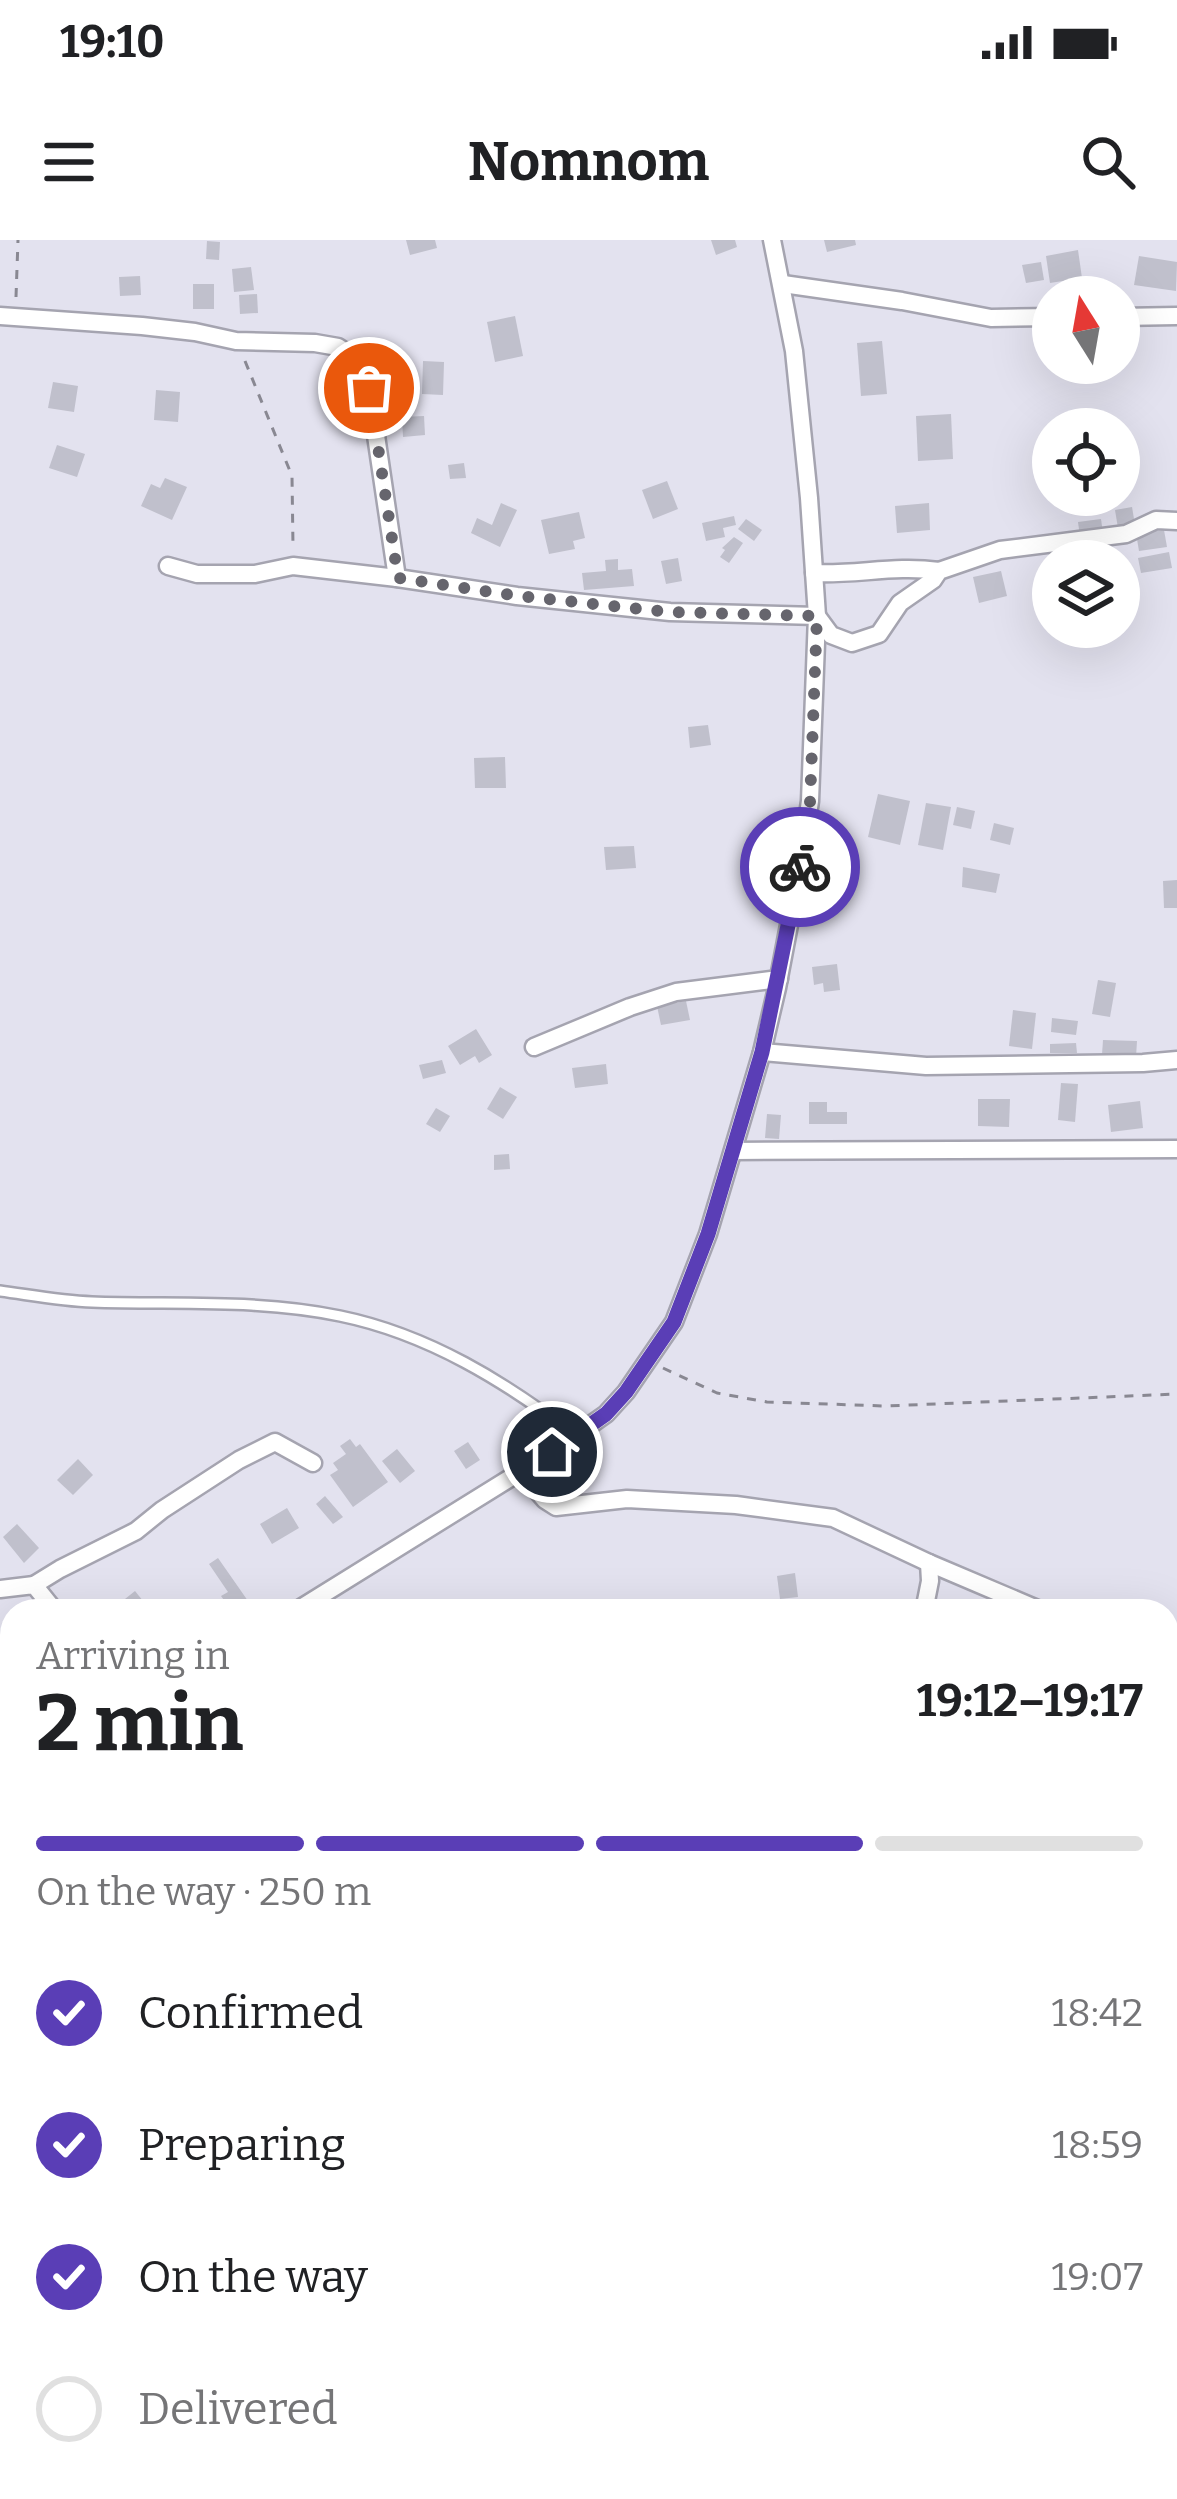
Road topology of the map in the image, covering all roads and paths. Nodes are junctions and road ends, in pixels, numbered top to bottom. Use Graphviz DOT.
graph roads {
  1 [pos="18,240"];
  2 [pos="772,240"];
  3 [pos="783,284"];
  4 [pos="7,316"];
  5 [pos="1140,316"];
  6 [pos="1177,316"];
  7 [pos="1032,317"];
  8 [pos="236,341"];
  9 [pos="1177,521"];
  10 [pos="168,566"];
  11 [pos="292,566"];
  12 [pos="939,571"];
  13 [pos="814,573"];
  14 [pos="398,578"];
  15 [pos="817,616"];
  16 [pos="779,979"];
  17 [pos="534,1047"];
  18 [pos="762,1052"];
  19 [pos="1177,1060"];
  20 [pos="1177,1150"];
  21 [pos="733,1151"];
  22 [pos="0,1291"];
  23 [pos="647,1361"];
  24 [pos="1177,1394"];
  25 [pos="576,1436"];
  26 [pos="314,1463"];
  27 [pos="520,1471"];
  28 [pos="929,1563"];
  29 [pos="34,1585"];
  30 [pos="0,1589"];
  31 [pos="45,1599"];
  32 [pos="321,1599"];
  33 [pos="926,1599"];
  34 [pos="1014,1599"];
  1 -- 4 [label="path"];
  2 -- 3 [label="street"];
  3 -- 7 [label="street"];
  3 -- 13 [label="street"];
  4 -- 8 [label="street"];
  5 -- 6 [label="street"];
  8 -- 11 [label="path"];
  8 -- 14 [label="street"];
  9 -- 12 [label="street"];
  10 -- 11 [label="street"];
  11 -- 14 [label="street"];
  12 -- 13 [label="street"];
  12 -- 15 [label="street"];
  13 -- 15 [label="street"];
  14 -- 15 [label="street"];
  15 -- 16 [label="street"];
  16 -- 17 [label="street"];
  16 -- 18 [label="street"];
  18 -- 19 [label="street"];
  18 -- 21 [label="street"];
  20 -- 21 [label="street"];
  21 -- 23 [label="street"];
  22 -- 25 [label="lane"];
  23 -- 24 [label="path"];
  23 -- 25 [label="street"];
  25 -- 27 [label="street"];
  26 -- 29 [label="street"];
  27 -- 28 [label="street"];
  27 -- 32 [label="street"];
  28 -- 33 [label="street"];
  28 -- 34 [label="street"];
  29 -- 30 [label="street"];
  29 -- 31 [label="street"];
}
